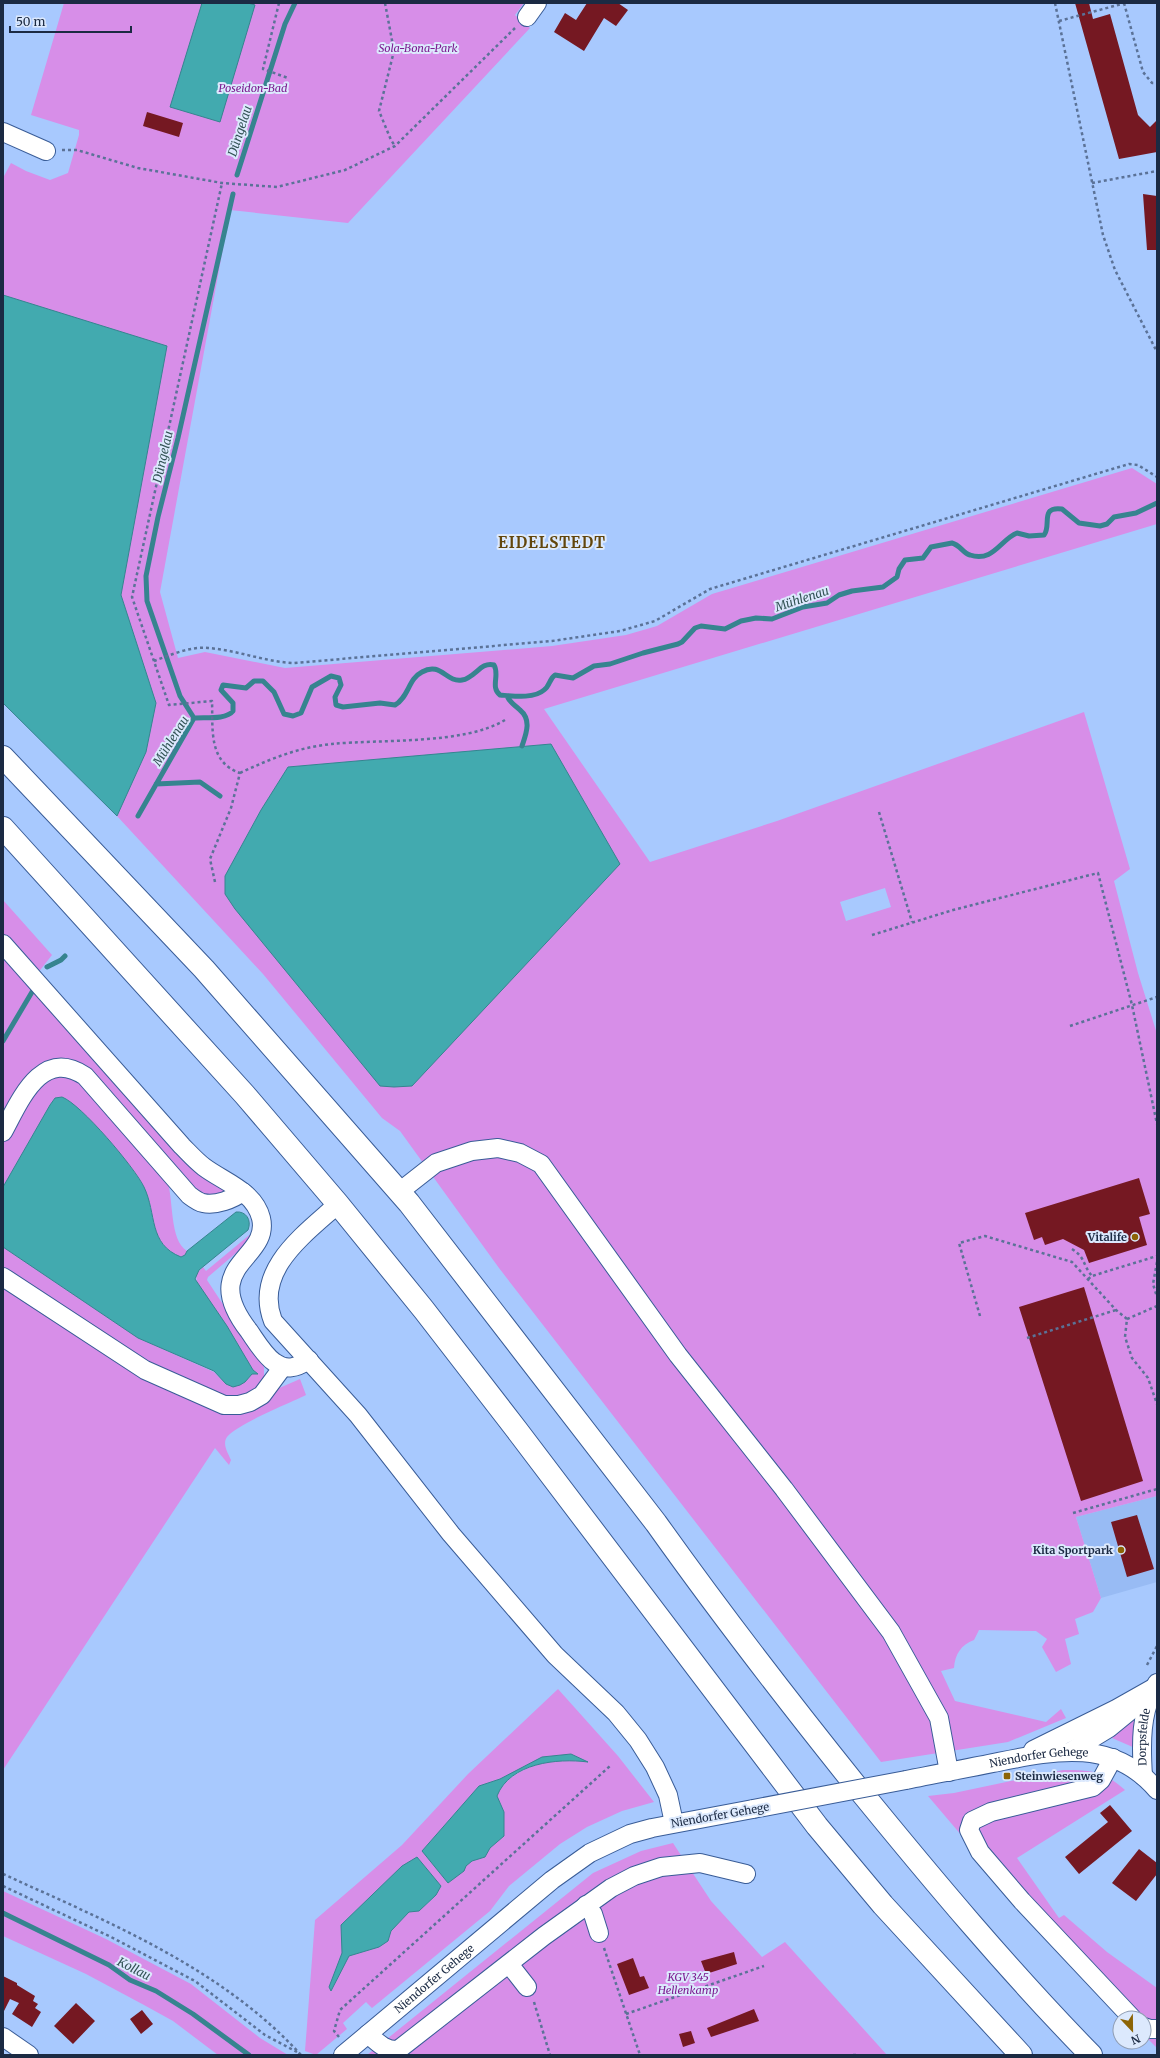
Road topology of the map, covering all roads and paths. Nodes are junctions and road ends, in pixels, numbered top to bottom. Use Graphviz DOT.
graph roads {
  1 [pos="279,3"];
  2 [pos="1055,3"];
  3 [pos="1124,3"];
  4 [pos="387,4"];
  5 [pos="532,10"];
  6 [pos="1059,21"];
  7 [pos="288,78"];
  8 [pos="1157,83"];
  9 [pos="3,132"];
  10 [pos="395,146"];
  11 [pos="46,151"];
  12 [pos="1157,171"];
  13 [pos="222,183"];
  14 [pos="1092,183"];
  15 [pos="1157,352"];
  16 [pos="1157,477"];
  17 [pos="154,660"];
  18 [pos="505,720"];
  19 [pos="3,757"];
  20 [pos="240,773"];
  21 [pos="879,812"];
  22 [pos="3,828"];
  23 [pos="215,882"];
  24 [pos="912,922"];
  25 [pos="872,935"];
  26 [pos="3,944"];
  27 [pos="1157,998"];
  28 [pos="1132,1005"];
  29 [pos="1070,1026"];
  30 [pos="1157,1124"];
  31 [pos="3,1132"];
  32 [pos="243,1192"];
  33 [pos="399,1192"];
  34 [pos="338,1204"];
  35 [pos="1072,1249"];
  36 [pos="1157,1256"];
  37 [pos="1157,1262"];
  38 [pos="1092,1276"];
  39 [pos="3,1278"];
  40 [pos="1088,1279"];
  41 [pos="1157,1297"];
  42 [pos="1157,1306"];
  43 [pos="1116,1310"];
  44 [pos="980,1316"];
  45 [pos="1127,1320"];
  46 [pos="1027,1338"];
  47 [pos="309,1360"];
  48 [pos="282,1368"];
  49 [pos="1157,1404"];
  50 [pos="1157,1489"];
  51 [pos="1073,1513"];
  52 [pos="1157,1646"];
  53 [pos="1147,1665"];
  54 [pos="1156,1685"];
  55 [pos="1151,1710"];
  56 [pos="1073,1750"];
  57 [pos="1014,1758"];
  58 [pos="1114,1758"];
  59 [pos="610,1766"];
  60 [pos="949,1772"];
  61 [pos="1143,1776"];
  62 [pos="1157,1790"];
  63 [pos="674,1823"];
  64 [pos="3,1874"];
  65 [pos="746,1874"];
  66 [pos="3,1886"];
  67 [pos="586,1905"];
  68 [pos="600,1933"];
  69 [pos="607,1959"];
  70 [pos="509,1964"];
  71 [pos="764,1966"];
  72 [pos="527,1987"];
  73 [pos="1125,2010"];
  74 [pos="626,2014"];
  75 [pos="368,2034"];
  76 [pos="3,2037"];
  77 [pos="347,2052"];
  78 [pos="301,2054"];
  79 [pos="29,2055"];
  80 [pos="550,2055"];
  81 [pos="640,2055"];
  82 [pos="853,2055"];
  83 [pos="857,2055"];
  84 [pos="1021,2055"];
  85 [pos="1091,2055"];
  1 -- 7 [label="path"];
  2 -- 6 [label="path"];
  3 -- 6 [label="path"];
  3 -- 8 [label="path"];
  4 -- 10 [label="path"];
  5 -- 10 [label="path"];
  6 -- 14 [label="path"];
  9 -- 11 [label="street"];
  10 -- 13 [label="path"];
  11 -- 13 [label="path"];
  12 -- 14 [label="path"];
  13 -- 17 [label="path"];
  14 -- 15 [label="path"];
  16 -- 17 [label="path"];
  17 -- 20 [label="path"];
  18 -- 20 [label="path"];
  19 -- 33 [label="highway"];
  20 -- 23 [label="path"];
  21 -- 24 [label="path"];
  22 -- 34 [label="highway"];
  24 -- 25 [label="path"];
  24 -- 28 [label="path"];
  26 -- 32 [label="street"];
  27 -- 28 [label="path"];
  28 -- 29 [label="path"];
  28 -- 30 [label="path"];
  31 -- 32 [label="street"];
  32 -- 48 [label="street"];
  33 -- 60 [label="street"];
  33 -- 85 [label="highway"];
  34 -- 47 [label="street"];
  34 -- 84 [label="highway"];
  35 -- 38 [label="path"];
  36 -- 38 [label="path"];
  37 -- 41 [label="path"];
  38 -- 40 [label="path"];
  39 -- 48 [label="street"];
  40 -- 43 [label="path"];
  40 -- 44 [label="path"];
  42 -- 45 [label="path"];
  43 -- 45 [label="path"];
  43 -- 46 [label="path"];
  45 -- 49 [label="path"];
  47 -- 48 [label="street"];
  47 -- 63 [label="street"];
  50 -- 51 [label="path"];
  52 -- 53 [label="path"];
  54 -- 55 [label="street"];
  54 -- 56 [label="street"];
  54 -- 57 [label="street"];
  55 -- 61 [label="street, Dorpsfelde"];
  56 -- 57 [label="street, Niendorfer Gehege"];
  56 -- 58 [label="street, Niendorfer Gehege"];
  57 -- 60 [label="street, Niendorfer Gehege"];
  58 -- 61 [label="street, Niendorfer Gehege"];
  58 -- 73 [label="street"];
  59 -- 77 [label="path"];
  60 -- 63 [label="street, Niendorfer Gehege, bridge"];
  61 -- 62 [label="street, Niendorfer Gehege"];
  63 -- 75 [label="street, Niendorfer Gehege"];
  64 -- 78 [label="path"];
  65 -- 67 [label="street"];
  66 -- 78 [label="path"];
  67 -- 68 [label="street"];
  67 -- 70 [label="street"];
  69 -- 74 [label="path"];
  70 -- 72 [label="street"];
  70 -- 75 [label="street"];
  71 -- 74 [label="path"];
  72 -- 80 [label="path"];
  74 -- 81 [label="path"];
  75 -- 77 [label="street, Niendorfer Gehege"];
  76 -- 79 [label="street"];
  82 -- 83 [label="path"];
}
